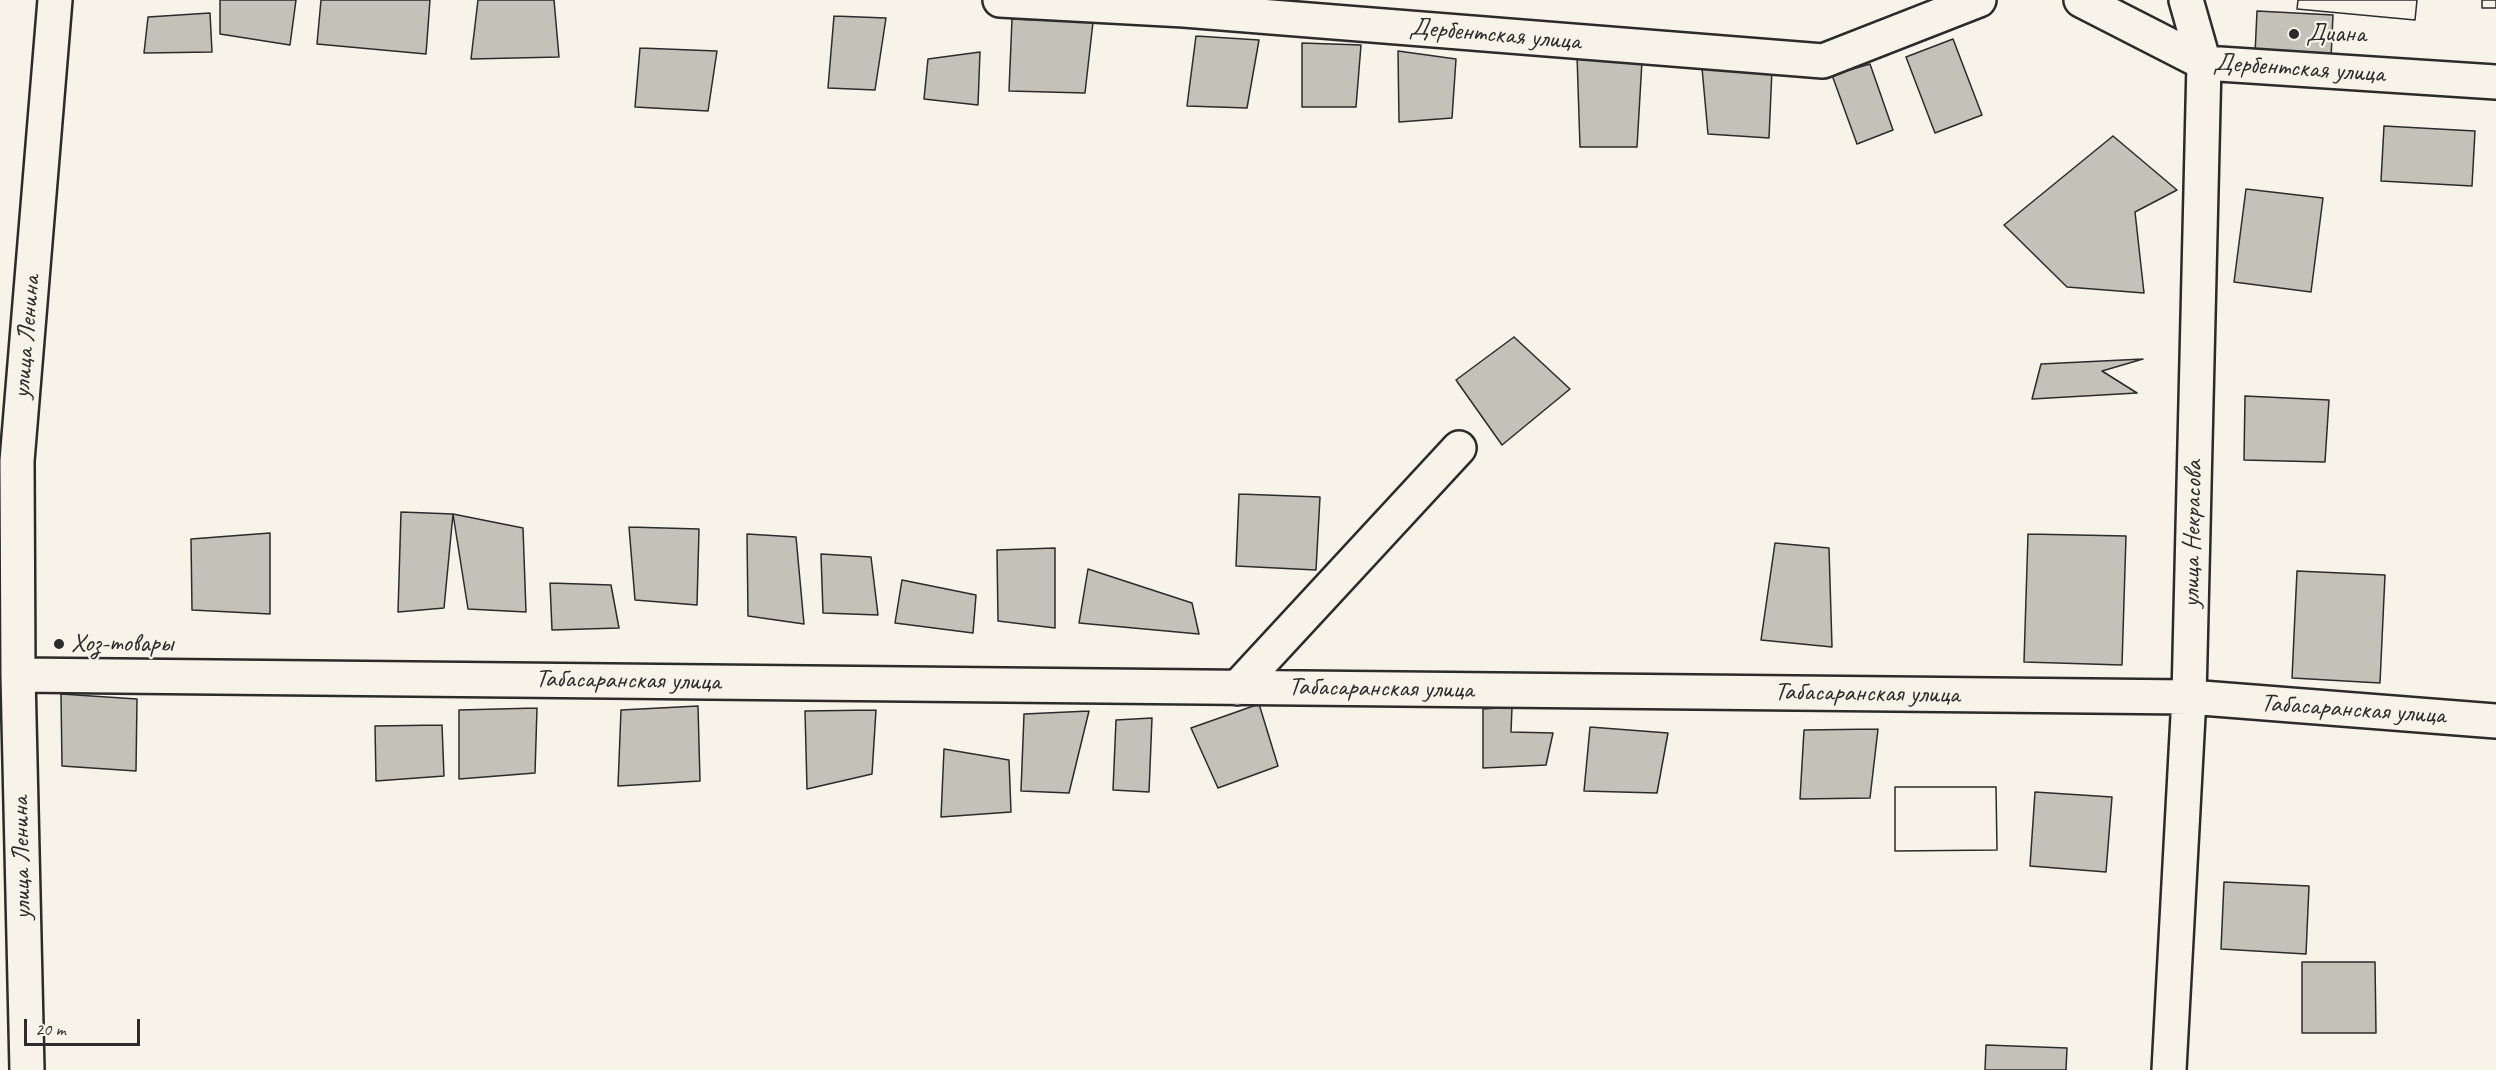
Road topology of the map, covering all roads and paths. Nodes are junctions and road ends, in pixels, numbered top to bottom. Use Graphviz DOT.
graph roads {
  1 [pos="55,0"];
  2 [pos="1000,0"];
  3 [pos="1979,0"];
  4 [pos="2081,0"];
  5 [pos="2186,0"];
  6 [pos="2204,63"];
  7 [pos="2496,82"];
  8 [pos="1459,448"];
  9 [pos="9,462"];
  10 [pos="18,675"];
  11 [pos="1237,687"];
  12 [pos="2189,697"];
  13 [pos="2496,721"];
  14 [pos="27,1070"];
  15 [pos="2169,1070"];
  1 -- 9 [label="street, улица Ленина"];
  2 -- 3 [label="street, Дербентская улица"];
  4 -- 6 [label="street, Дербентская улица"];
  5 -- 6 [label="street, улица Некрасова"];
  6 -- 7 [label="street, Дербентская улица"];
  6 -- 12 [label="street, улица Некрасова"];
  8 -- 11 [label="street, Табасаранская улица"];
  9 -- 10 [label="street, улица Ленина"];
  10 -- 11 [label="street, Табасаранская улица"];
  10 -- 14 [label="street, улица Ленина"];
  11 -- 12 [label="street, Табасаранская улица"];
  12 -- 13 [label="street, Табасаранская улица"];
  12 -- 15 [label="street, улица Некрасова"];
}
